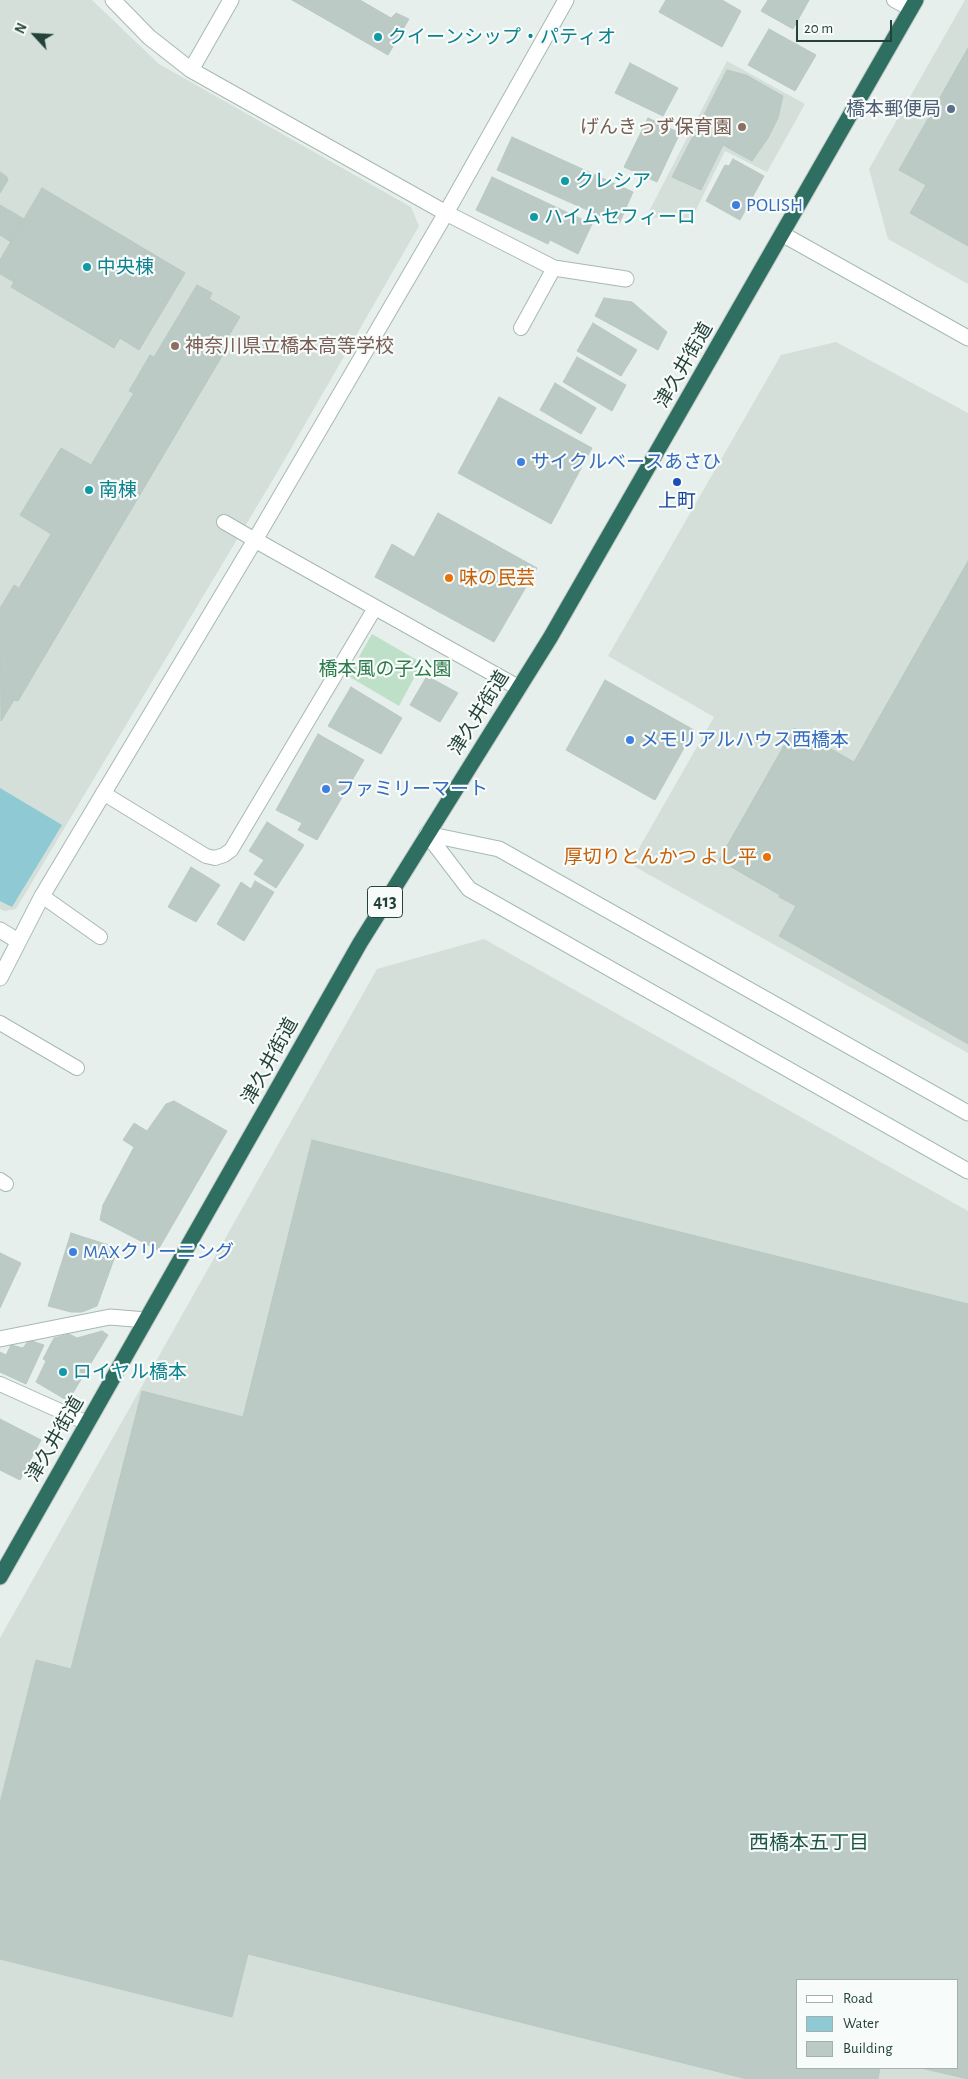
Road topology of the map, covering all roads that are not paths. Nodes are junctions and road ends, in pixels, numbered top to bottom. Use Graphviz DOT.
graph roads {
  1 [pos="113,0"];
  2 [pos="231,0"];
  3 [pos="566,0"];
  4 [pos="894,0"];
  5 [pos="913,4"];
  6 [pos="188,75"];
  7 [pos="446,213"];
  8 [pos="782,234"];
  9 [pos="554,268"];
  10 [pos="626,279"];
  11 [pos="521,328"];
  12 [pos="968,338"];
  13 [pos="224,522"];
  14 [pos="256,540"];
  15 [pos="375,608"];
  16 [pos="519,688"];
  17 [pos="103,794"];
  18 [pos="427,834"];
  19 [pos="42,896"];
  20 [pos="0,930"];
  21 [pos="100,937"];
  22 [pos="18,941"];
  23 [pos="0,978"];
  24 [pos="0,1023"];
  25 [pos="77,1068"];
  26 [pos="968,1113"];
  27 [pos="968,1171"];
  28 [pos="146,1320"];
  29 [pos="0,1339"];
  30 [pos="0,1384"];
  31 [pos="87,1423"];
  32 [pos="0,1577"];
  1 -- 6 [label="street"];
  2 -- 6 [label="street"];
  3 -- 7 [label="street"];
  4 -- 5 [label="lane"];
  5 -- 8 [label="highway, 津久井街道 / 413"];
  6 -- 7 [label="street"];
  7 -- 9 [label="street"];
  7 -- 14 [label="street"];
  8 -- 12 [label="street"];
  8 -- 16 [label="highway, 津久井街道 / 413"];
  9 -- 10 [label="street"];
  9 -- 11 [label="lane"];
  13 -- 14 [label="lane"];
  14 -- 15 [label="street"];
  14 -- 17 [label="street"];
  15 -- 16 [label="street"];
  15 -- 17 [label="lane"];
  16 -- 18 [label="highway, 津久井街道 / 413"];
  17 -- 19 [label="street"];
  18 -- 26 [label="street"];
  18 -- 27 [label="street"];
  18 -- 28 [label="highway, 津久井街道 / 413"];
  19 -- 21 [label="lane"];
  19 -- 22 [label="street"];
  20 -- 22 [label="street"];
  22 -- 23 [label="street"];
  24 -- 25 [label="lane"];
  28 -- 29 [label="street"];
  28 -- 31 [label="highway, 津久井街道 / 413"];
  30 -- 31 [label="lane"];
  31 -- 32 [label="highway, 津久井街道 / 413"];
}
